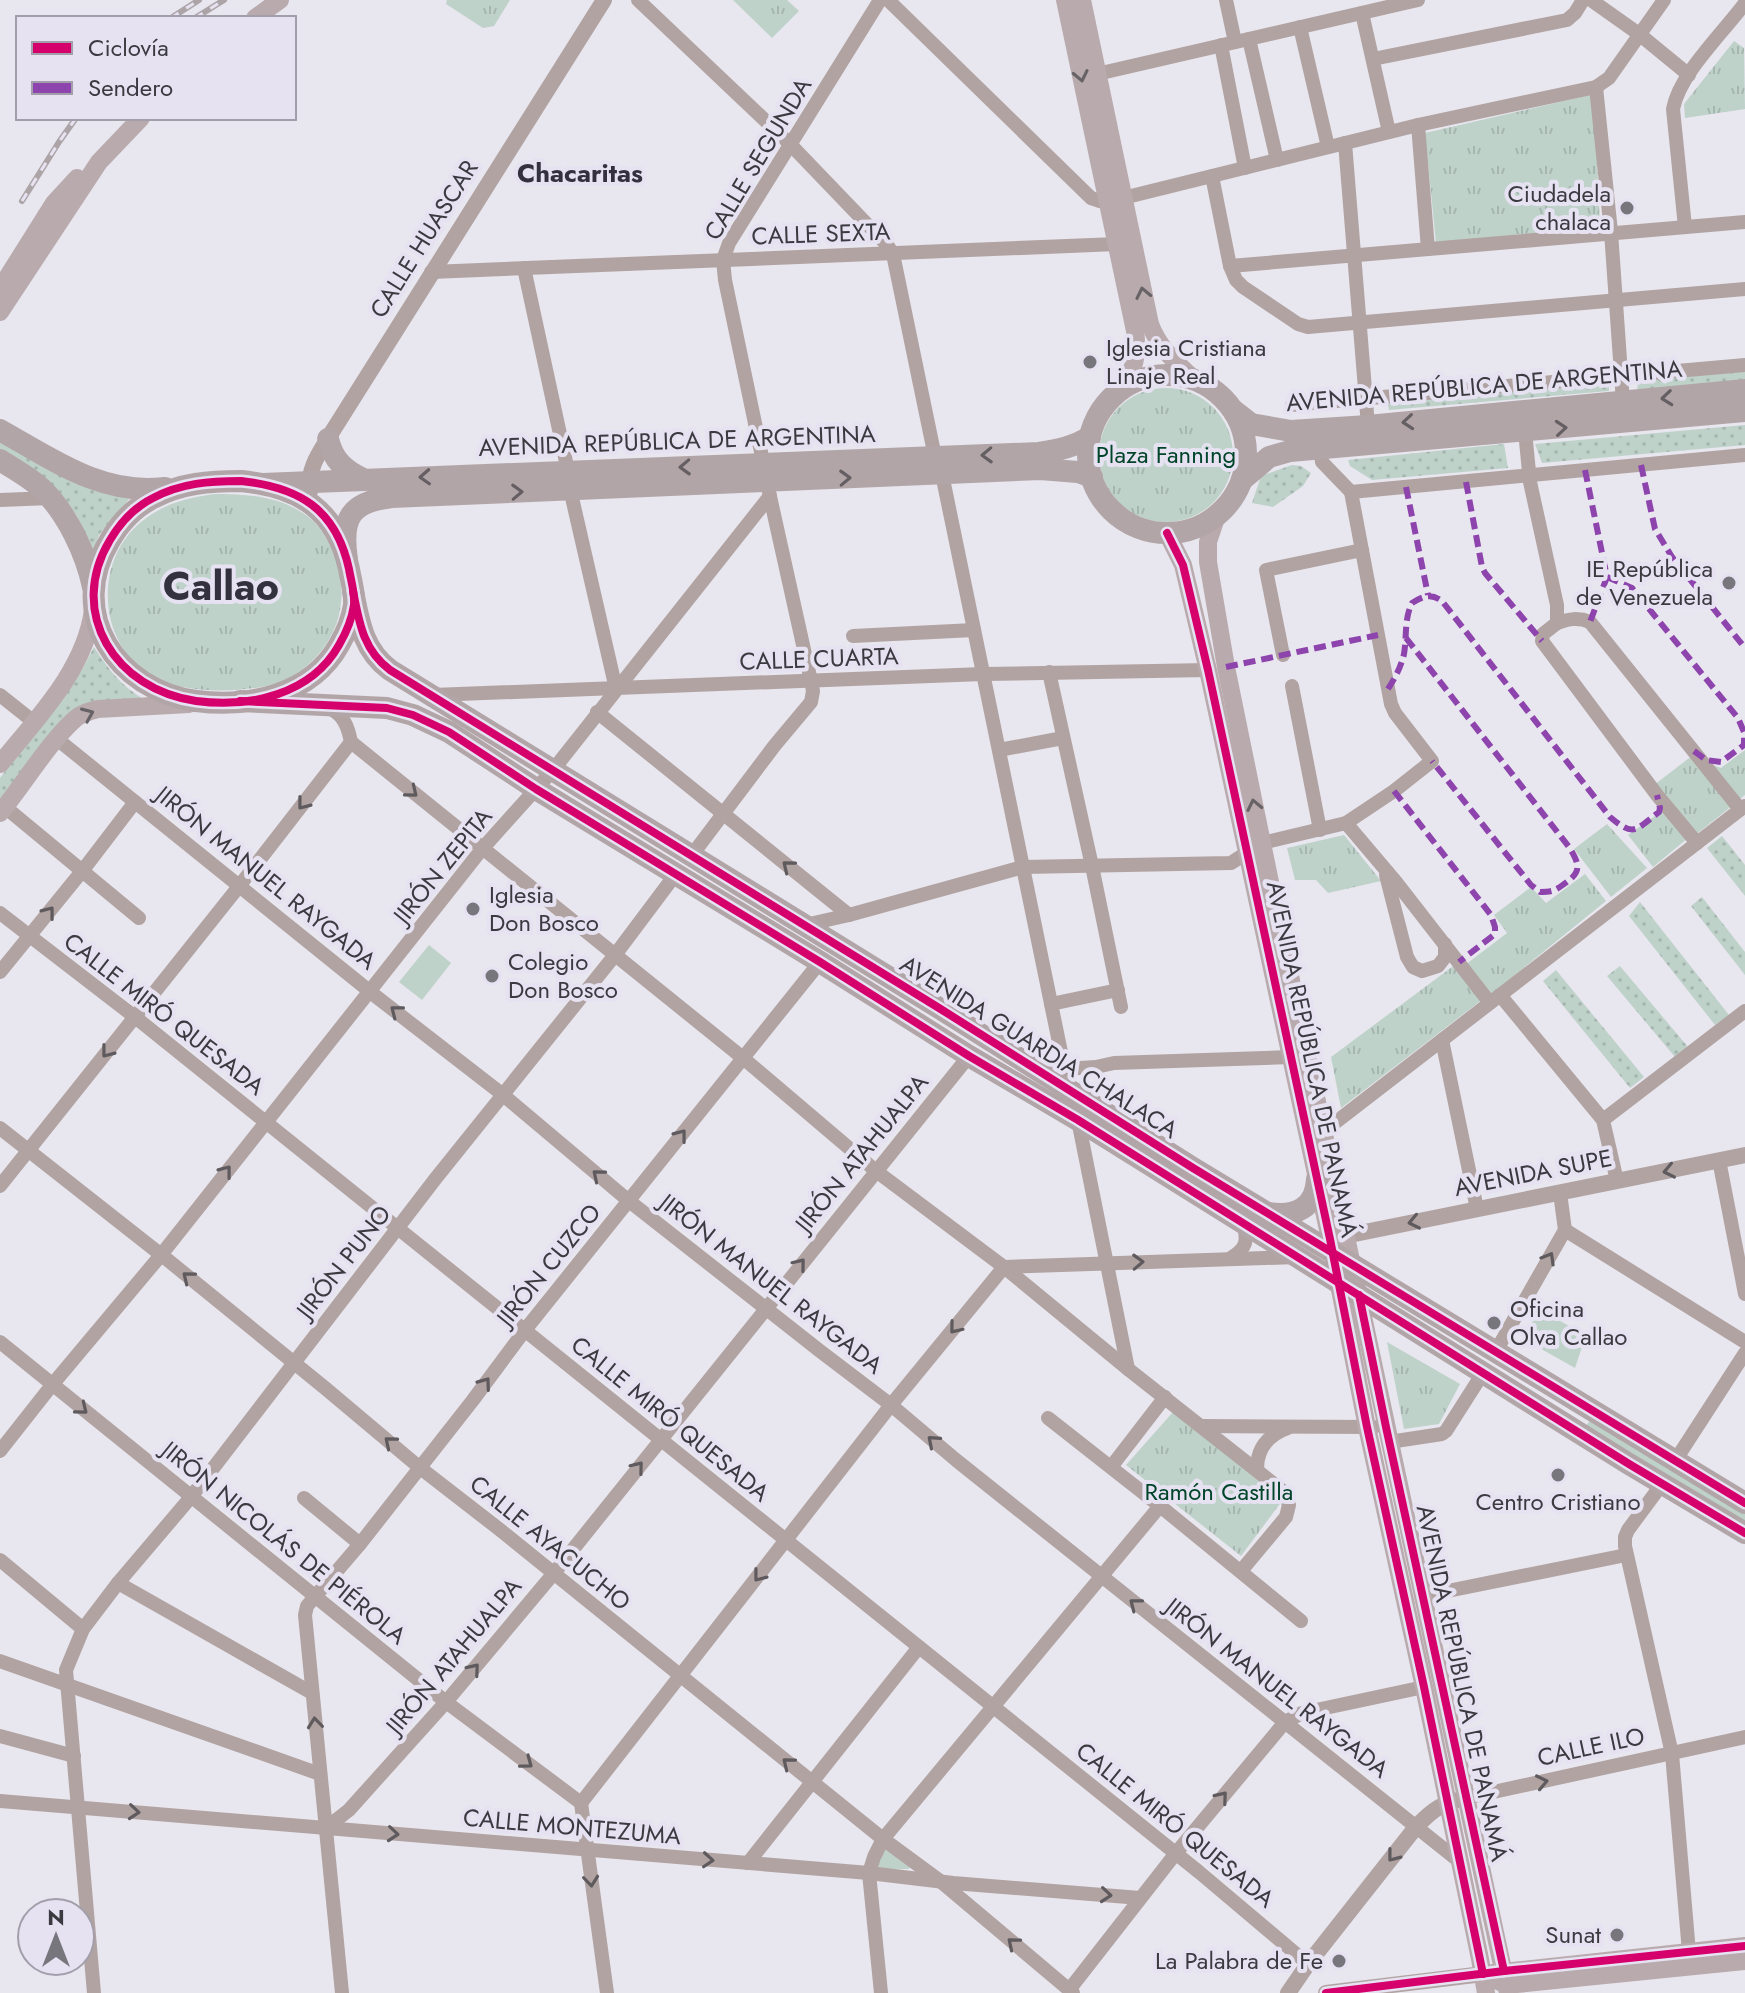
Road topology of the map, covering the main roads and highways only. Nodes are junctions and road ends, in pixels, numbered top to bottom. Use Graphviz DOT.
graph roads {
  1 [pos="280,0"];
  2 [pos="1065,0"];
  3 [pos="1082,0"];
  4 [pos="258,16"];
  5 [pos="139,120"];
  6 [pos="103,158"];
  7 [pos="1116,200"];
  8 [pos="0,289"];
  9 [pos="0,312"];
  10 [pos="1196,381"];
  11 [pos="1745,390"];
  12 [pos="1120,391"];
  13 [pos="1233,410"];
  14 [pos="1745,411"];
  15 [pos="0,430"];
  16 [pos="1090,437"];
  17 [pos="328,439"];
  18 [pos="0,460"];
  19 [pos="938,466"];
  20 [pos="1092,477"];
  21 [pos="364,479"];
  22 [pos="569,480"];
  23 [pos="1242,480"];
  24 [pos="263,484"];
  25 [pos="180,486"];
  26 [pos="1217,515"];
  27 [pos="1167,533"];
  28 [pos="347,560"];
  29 [pos="353,591"];
  30 [pos="95,596"];
  31 [pos="240,701"];
  32 [pos="215,702"];
  33 [pos="0,764"];
  34 [pos="2,810"];
  35 [pos="1254,848"];
  36 [pos="759,897"];
  37 [pos="747,918"];
  38 [pos="939,1008"];
  39 [pos="924,1028"];
  40 [pos="1188,1176"];
  41 [pos="1317,1179"];
  42 [pos="1268,1213"];
  43 [pos="1340,1255"];
  44 [pos="1359,1295"];
  45 [pos="1587,1406"];
  46 [pos="1573,1429"];
  47 [pos="1381,1432"];
  48 [pos="1745,1503"];
  49 [pos="1745,1533"];
  50 [pos="1457,1800"];
  51 [pos="1745,1946"];
  52 [pos="1745,1961"];
  53 [pos="1483,1974"];
  54 [pos="1573,1979"];
  55 [pos="1506,1983"];
  56 [pos="1486,1993"];
  1 -- 4 [label="main road"];
  2 -- 7 [label="main road, one-way"];
  3 -- 7 [label="main road"];
  5 -- 6 [label="main road"];
  6 -- 8 [label="main road"];
  6 -- 9 [label="main road"];
  10 -- 7 [label="main road, one-way"];
  7 -- 12 [label="main road"];
  10 -- 12 [label="main road"];
  10 -- 13 [label="main road"];
  11 -- 13 [label="main road, AVENIDA REPÚBLICA DE ARGENTINA, one-way"];
  12 -- 16 [label="main road"];
  13 -- 23 [label="main road"];
  23 -- 14 [label="main road, AVENIDA REPÚBLICA DE ARGENTINA, one-way"];
  15 -- 25 [label="main road"];
  16 -- 19 [label="main road, AVENIDA REPÚBLICA DE ARGENTINA, one-way"];
  16 -- 20 [label="main road"];
  17 -- 21 [label="main road"];
  18 -- 30 [label="main road"];
  19 -- 20 [label="main road, AVENIDA REPÚBLICA DE ARGENTINA"];
  19 -- 22 [label="main road, AVENIDA REPÚBLICA DE ARGENTINA"];
  20 -- 27 [label="main road"];
  22 -- 21 [label="main road, AVENIDA REPÚBLICA DE ARGENTINA, one-way"];
  21 -- 24 [label="main road, AVENIDA REPÚBLICA DE ARGENTINA"];
  28 -- 22 [label="main road, AVENIDA REPÚBLICA DE ARGENTINA, one-way"];
  23 -- 26 [label="main road"];
  24 -- 25 [label="main road"];
  24 -- 28 [label="main road"];
  25 -- 30 [label="main road"];
  26 -- 27 [label="main road"];
  35 -- 26 [label="main road, AVENIDA REPÚBLICA DE PANAMÁ, one-way"];
  27 -- 35 [label="main road, AVENIDA REPÚBLICA DE PANAMÁ"];
  28 -- 29 [label="main road"];
  29 -- 31 [label="main road"];
  29 -- 36 [label="main road, AVENIDA GUARDIA CHALACA"];
  30 -- 32 [label="main road"];
  30 -- 33 [label="main road"];
  31 -- 32 [label="main road"];
  31 -- 37 [label="main road, AVENIDA GUARDIA CHALACA"];
  34 -- 32 [label="main road, one-way"];
  35 -- 41 [label="main road, AVENIDA REPÚBLICA DE PANAMÁ"];
  35 -- 43 [label="main road, AVENIDA REPÚBLICA DE PANAMÁ"];
  36 -- 37 [label="main road"];
  36 -- 38 [label="main road, AVENIDA GUARDIA CHALACA"];
  37 -- 39 [label="main road, AVENIDA GUARDIA CHALACA"];
  38 -- 39 [label="main road"];
  38 -- 40 [label="main road, AVENIDA GUARDIA CHALACA"];
  39 -- 40 [label="main road, AVENIDA GUARDIA CHALACA"];
  40 -- 42 [label="main road, AVENIDA GUARDIA CHALACA"];
  40 -- 43 [label="main road, AVENIDA GUARDIA CHALACA"];
  41 -- 42 [label="main road"];
  41 -- 43 [label="main road, AVENIDA REPÚBLICA DE PANAMÁ"];
  42 -- 43 [label="main road, AVENIDA GUARDIA CHALACA"];
  43 -- 44 [label="main road, AVENIDA GUARDIA CHALACA"];
  43 -- 45 [label="main road, AVENIDA GUARDIA CHALACA"];
  43 -- 47 [label="main road, AVENIDA REPÚBLICA DE PANAMÁ"];
  44 -- 46 [label="main road, AVENIDA GUARDIA CHALACA"];
  44 -- 47 [label="main road, AVENIDA REPÚBLICA DE PANAMÁ"];
  45 -- 46 [label="main road"];
  45 -- 48 [label="main road, AVENIDA GUARDIA CHALACA"];
  46 -- 49 [label="main road, AVENIDA GUARDIA CHALACA"];
  47 -- 50 [label="main road, AVENIDA REPÚBLICA DE PANAMÁ"];
  47 -- 50 [label="main road, AVENIDA REPÚBLICA DE PANAMÁ"];
  50 -- 53 [label="main road, AVENIDA REPÚBLICA DE PANAMÁ"];
  50 -- 55 [label="main road, AVENIDA REPÚBLICA DE PANAMÁ"];
  51 -- 54 [label="main road"];
  52 -- 54 [label="main road"];
  53 -- 55 [label="main road"];
  53 -- 56 [label="main road, AVENIDA REPÚBLICA DE PANAMÁ"];
  54 -- 55 [label="main road"];
}
